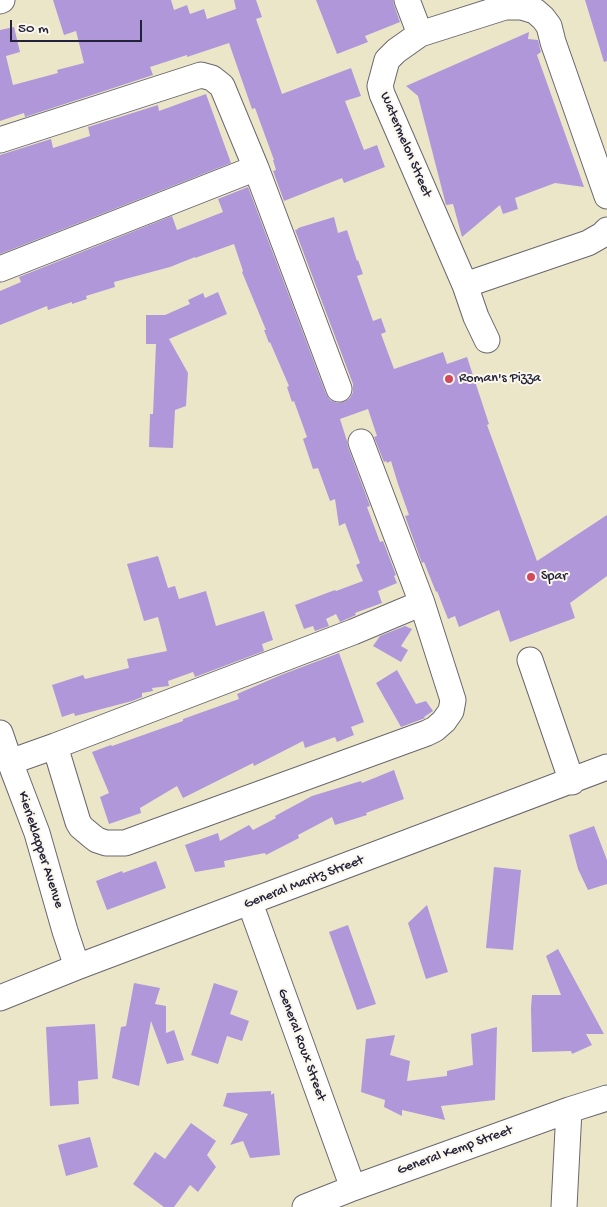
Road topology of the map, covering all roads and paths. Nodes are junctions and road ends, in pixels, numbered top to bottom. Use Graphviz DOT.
graph roads {
  1 [pos="407,0"];
  2 [pos="420,34"];
  3 [pos="0,140"];
  4 [pos="256,168"];
  5 [pos="607,196"];
  6 [pos="601,241"];
  7 [pos="0,269"];
  8 [pos="465,285"];
  9 [pos="487,340"];
  10 [pos="340,389"];
  11 [pos="361,442"];
  12 [pos="422,603"];
  13 [pos="530,660"];
  14 [pos="0,733"];
  15 [pos="55,746"];
  16 [pos="10,762"];
  17 [pos="607,768"];
  18 [pos="572,782"];
  19 [pos="250,903"];
  20 [pos="77,967"];
  21 [pos="0,998"];
  22 [pos="607,1098"];
  23 [pos="569,1110"];
  24 [pos="353,1188"];
  25 [pos="305,1207"];
  26 [pos="564,1207"];
  1 -- 2 [label="street"];
  2 -- 5 [label="street, Watermelon Street"];
  2 -- 8 [label="street, Watermelon Street"];
  3 -- 4 [label="street"];
  4 -- 7 [label="street"];
  4 -- 10 [label="street"];
  6 -- 8 [label="street"];
  8 -- 9 [label="street, Watermelon Street"];
  11 -- 12 [label="street"];
  12 -- 15 [label="street"];
  12 -- 15 [label="street"];
  13 -- 18 [label="street"];
  14 -- 16 [label="street, Kierieklapper Avenue"];
  15 -- 16 [label="street"];
  16 -- 20 [label="street, Kierieklapper Avenue"];
  17 -- 18 [label="street, General Maritz Street"];
  18 -- 19 [label="street, General Maritz Street"];
  19 -- 20 [label="street, General Maritz Street"];
  19 -- 24 [label="street, General Roux Street"];
  20 -- 21 [label="street, General Maritz Street"];
  22 -- 23 [label="street, General Kemp Street"];
  23 -- 24 [label="street, General Kemp Street"];
  23 -- 26 [label="street"];
  24 -- 25 [label="street, General Kemp Street"];
}
